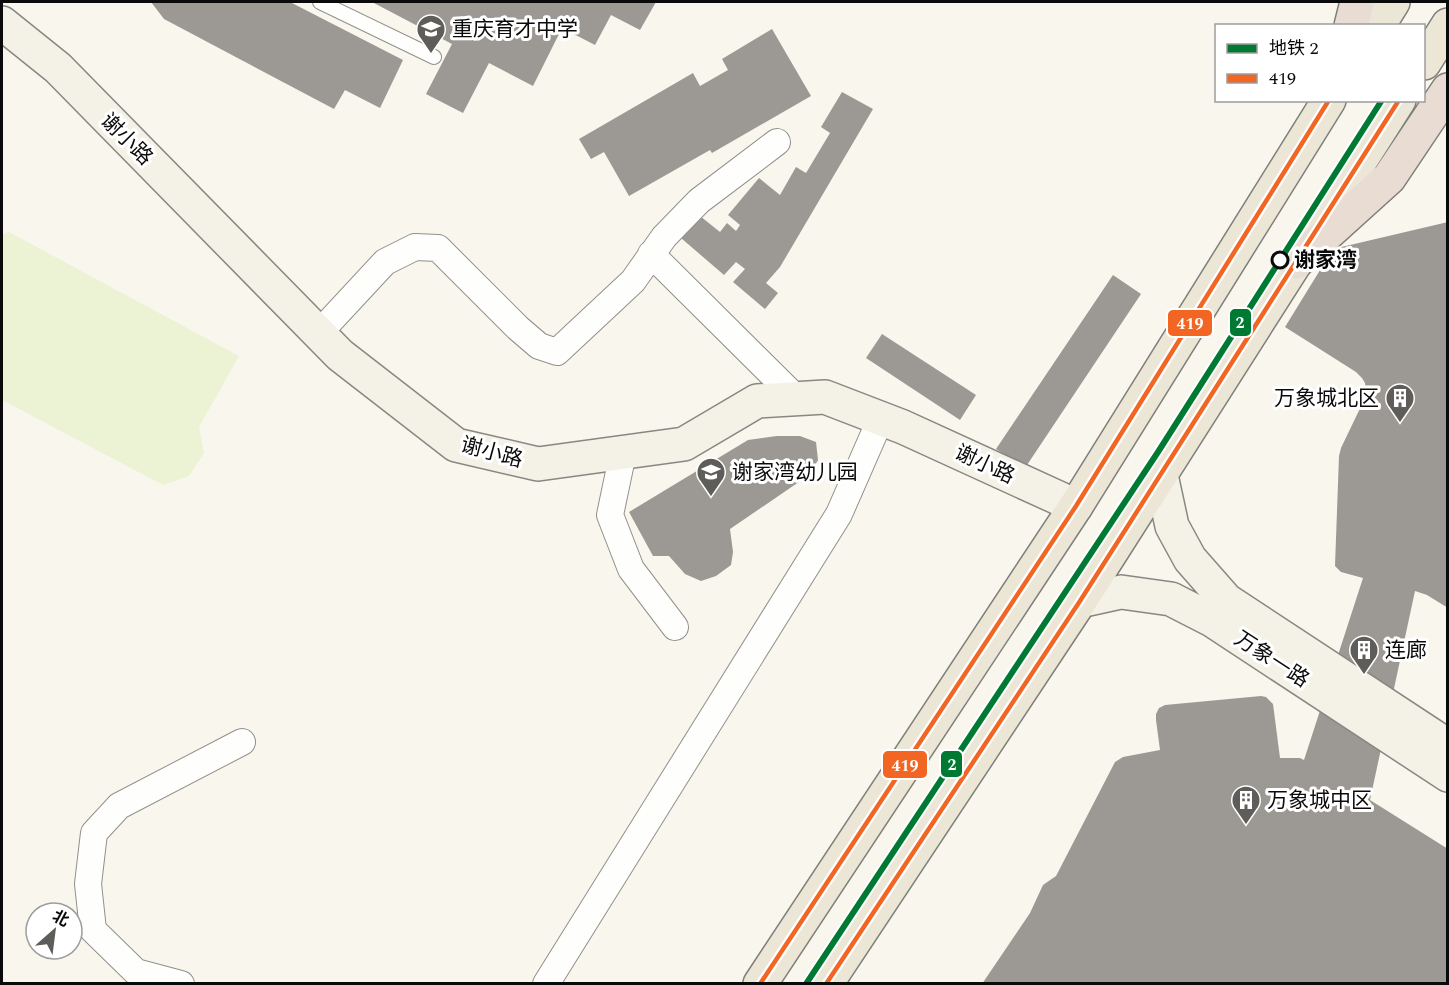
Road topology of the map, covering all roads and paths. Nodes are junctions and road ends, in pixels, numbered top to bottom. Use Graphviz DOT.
graph roads {
  1 [pos="320,2"];
  2 [pos="1357,2"];
  3 [pos="1365,2"];
  4 [pos="1394,2"];
  5 [pos="2,23"];
  6 [pos="1353,24"];
  7 [pos="1354,24"];
  8 [pos="1379,24"];
  9 [pos="1448,25"];
  10 [pos="434,57"];
  11 [pos="1425,61"];
  12 [pos="1448,90"];
  13 [pos="1398,102"];
  14 [pos="1321,109"];
  15 [pos="777,142"];
  16 [pos="651,254"];
  17 [pos="1296,262"];
  18 [pos="319,333"];
  19 [pos="797,399"];
  20 [pos="881,418"];
  21 [pos="623,453"];
  22 [pos="1161,475"];
  23 [pos="1076,506"];
  24 [pos="1080,601"];
  25 [pos="675,627"];
  26 [pos="242,742"];
  27 [pos="1448,747"];
  28 [pos="1448,775"];
  29 [pos="181,984"];
  30 [pos="546,984"];
  31 [pos="760,984"];
  32 [pos="826,984"];
  1 -- 10 [label="lane"];
  2 -- 6 [label="highway"];
  3 -- 7 [label="street"];
  4 -- 8 [label="main road"];
  5 -- 18 [label="street, 谢小路"];
  9 -- 11 [label="main road"];
  12 -- 17 [label="highway"];
  13 -- 17 [label="main road"];
  14 -- 23 [label="main road"];
  15 -- 16 [label="street"];
  16 -- 18 [label="street"];
  16 -- 19 [label="street"];
  17 -- 22 [label="main road"];
  18 -- 21 [label="street, 谢小路"];
  19 -- 20 [label="street, 谢小路"];
  19 -- 21 [label="street, 谢小路"];
  20 -- 23 [label="street, 谢小路"];
  20 -- 30 [label="street"];
  21 -- 25 [label="street"];
  22 -- 24 [label="main road"];
  22 -- 27 [label="street, 万象一路"];
  23 -- 31 [label="main road"];
  24 -- 28 [label="street, 万象一路"];
  24 -- 32 [label="main road"];
  26 -- 29 [label="street"];
}
